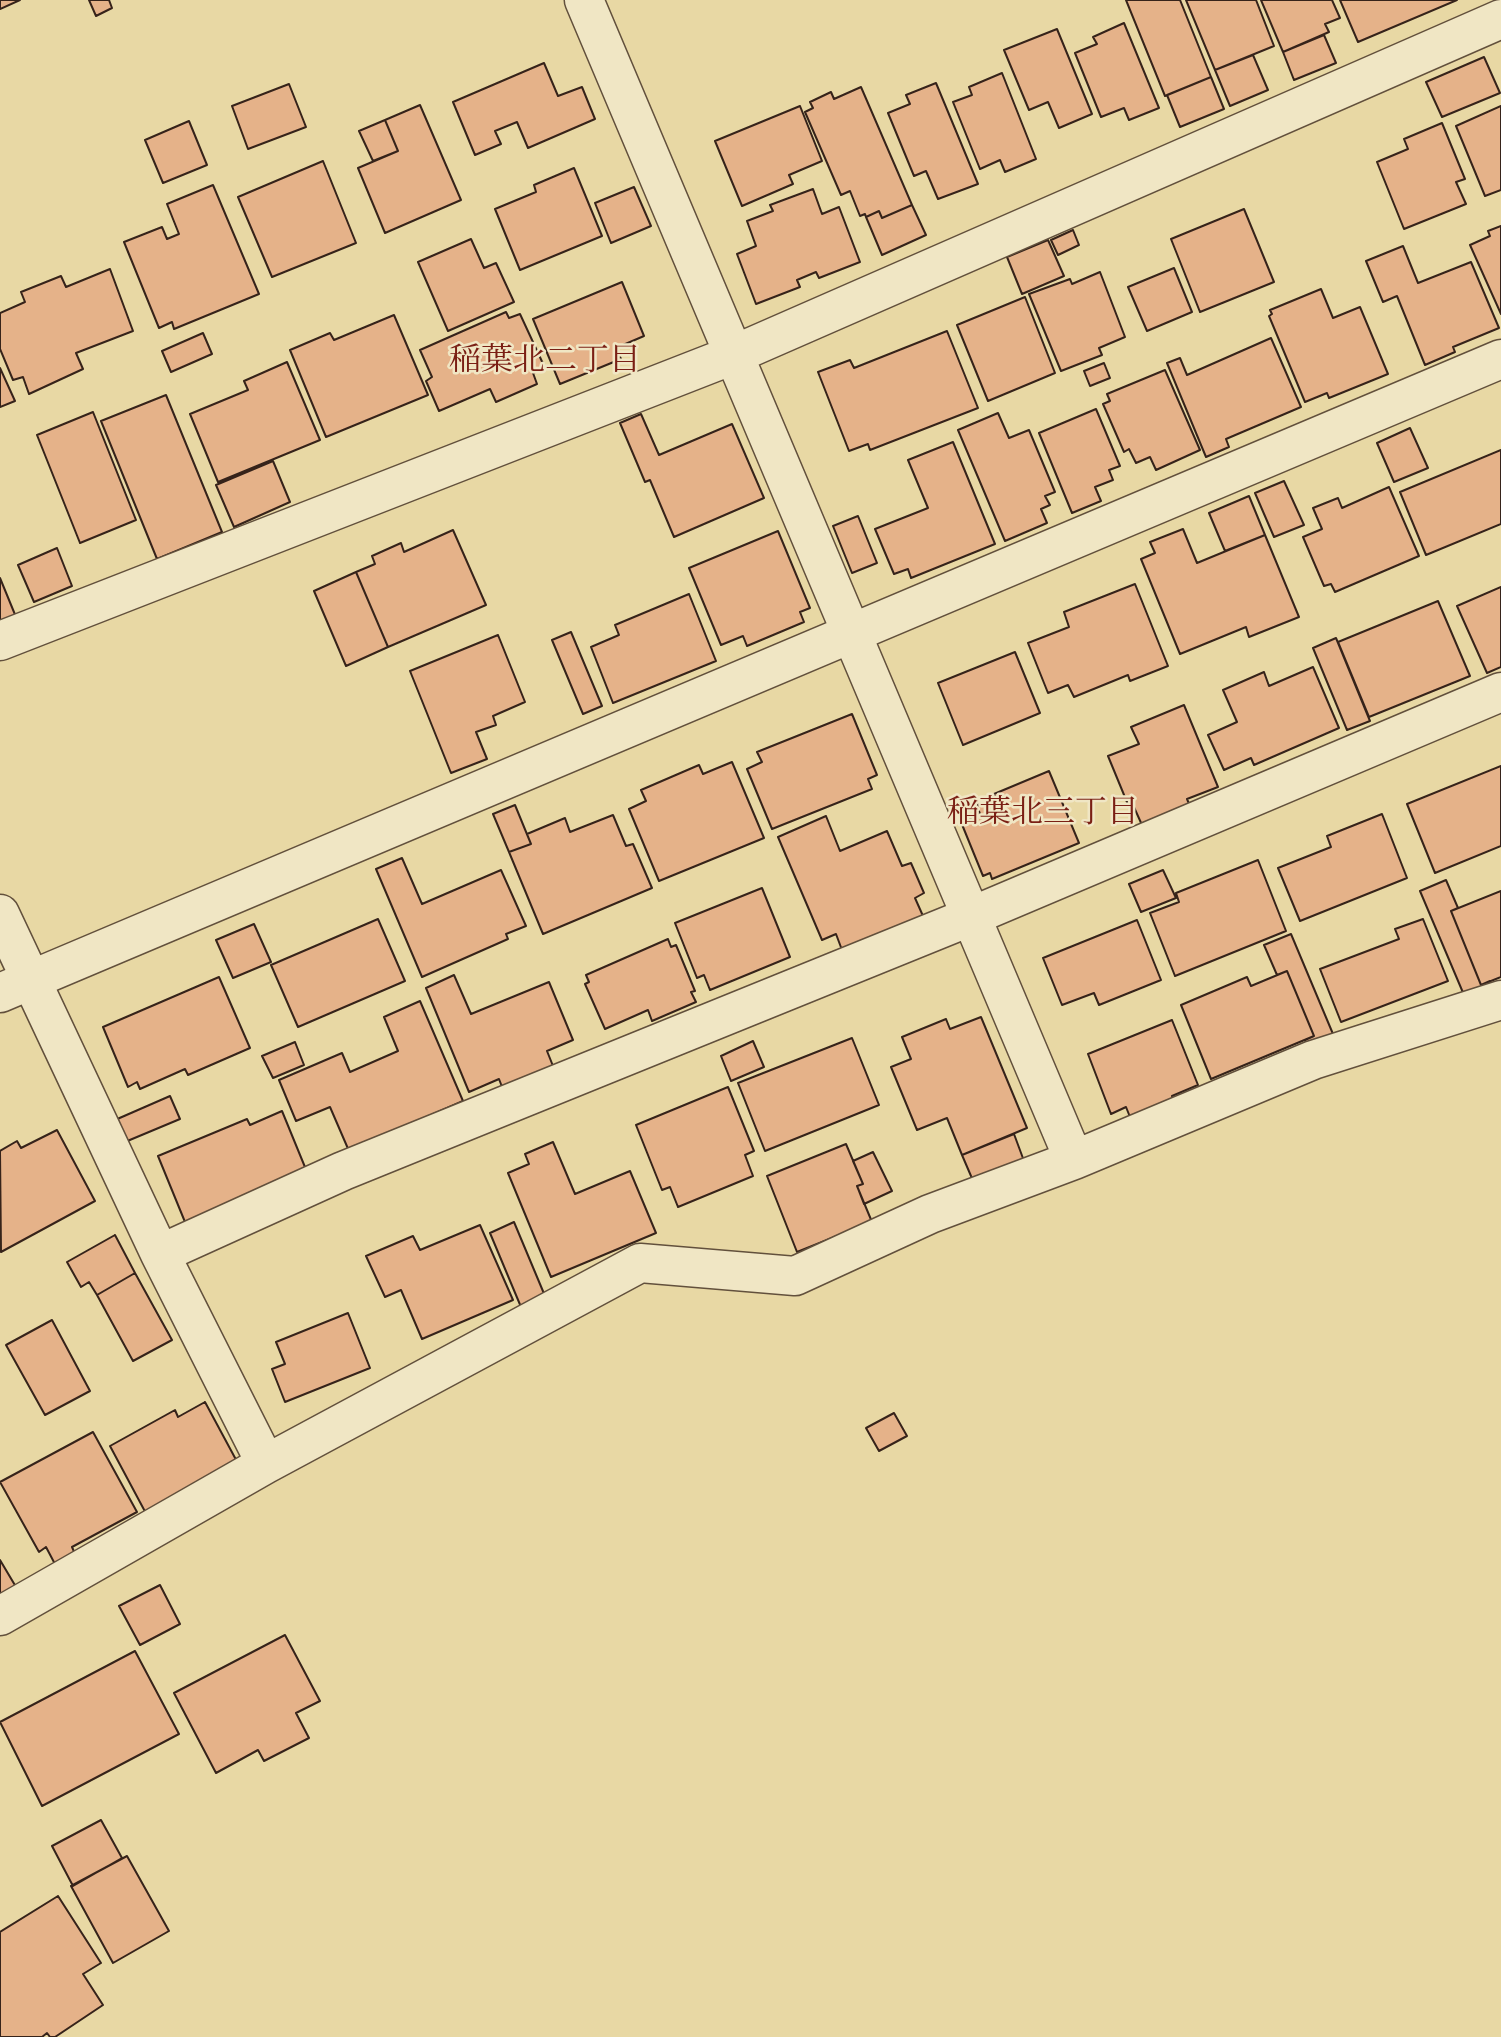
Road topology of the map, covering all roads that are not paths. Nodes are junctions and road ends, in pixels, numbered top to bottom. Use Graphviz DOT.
graph roads {
  1 [pos="584,0"];
  2 [pos="1501,19"];
  3 [pos="733,355"];
  4 [pos="1501,359"];
  5 [pos="851,633"];
  6 [pos="0,641"];
  7 [pos="1501,692"];
  8 [pos="0,914"];
  9 [pos="972,916"];
  10 [pos="15,987"];
  11 [pos="1501,1000"];
  12 [pos="1074,1160"];
  13 [pos="160,1254"];
  14 [pos="266,1464"];
  15 [pos="0,1616"];
  1 -- 3 [label="street"];
  2 -- 3 [label="street"];
  3 -- 5 [label="street"];
  3 -- 6 [label="street"];
  4 -- 5 [label="street"];
  5 -- 9 [label="street"];
  5 -- 10 [label="street"];
  7 -- 9 [label="street"];
  8 -- 10 [label="street"];
  9 -- 12 [label="street"];
  9 -- 13 [label="street"];
  10 -- 13 [label="street"];
  11 -- 12 [label="street"];
  12 -- 14 [label="street"];
  13 -- 14 [label="street"];
  14 -- 15 [label="street"];
}
